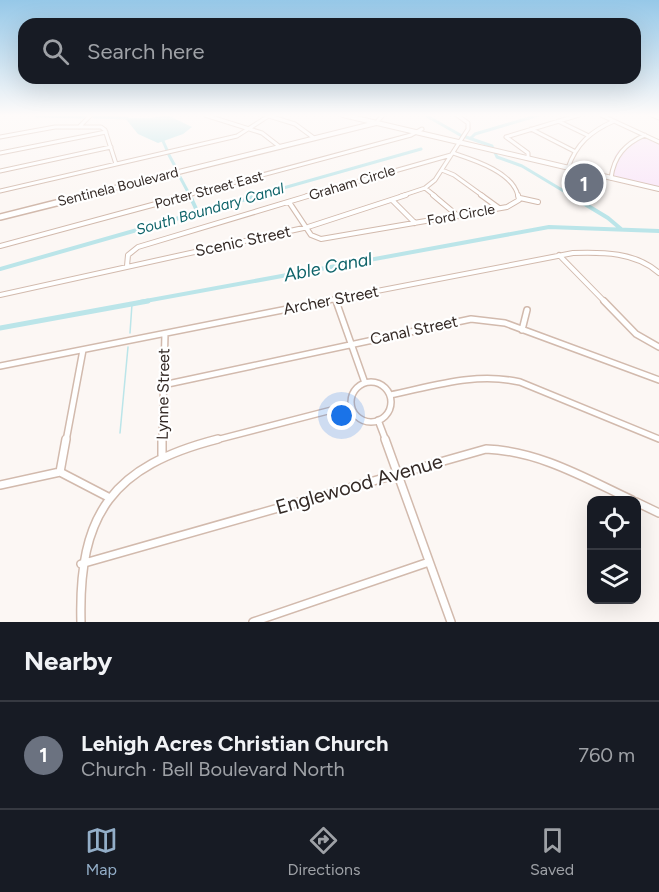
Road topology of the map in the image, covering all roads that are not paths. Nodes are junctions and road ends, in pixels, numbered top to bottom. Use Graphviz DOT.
graph roads {
  1 [pos="45,144"];
  2 [pos="110,144"];
  3 [pos="202,144"];
  4 [pos="277,144"];
  5 [pos="291,144"];
  6 [pos="373,144"];
  7 [pos="459,144"];
  8 [pos="468,144"];
  9 [pos="514,144"];
  10 [pos="560,144"];
  11 [pos="580,144"];
  12 [pos="629,144"];
  13 [pos="111,147"];
  14 [pos="280,147"];
  15 [pos="574,151"];
  16 [pos="0,153"];
  17 [pos="452,154"];
  18 [pos="528,158"];
  19 [pos="116,164"];
  20 [pos="568,168"];
  21 [pos="442,170"];
  22 [pos="0,171"];
  23 [pos="611,178"];
  24 [pos="425,188"];
  25 [pos="659,189"];
  26 [pos="0,191"];
  27 [pos="520,198"];
  28 [pos="392,200"];
  29 [pos="289,202"];
  30 [pos="538,202"];
  31 [pos="499,208"];
  32 [pos="458,216"];
  33 [pos="0,217"];
  34 [pos="416,223"];
  35 [pos="308,227"];
  36 [pos="0,246"];
  37 [pos="559,255"];
  38 [pos="127,266"];
  39 [pos="659,273"];
  40 [pos="0,295"];
  41 [pos="335,299"];
  42 [pos="527,310"];
  43 [pos="522,330"];
  44 [pos="165,334"];
  45 [pos="351,344"];
  46 [pos="659,347"];
  47 [pos="83,350"];
  48 [pos="0,368"];
  49 [pos="659,380"];
  50 [pos="365,383"];
  51 [pos="163,385"];
  52 [pos="390,395"];
  53 [pos="351,405"];
  54 [pos="378,420"];
  55 [pos="659,439"];
  56 [pos="162,455"];
  57 [pos="60,472"];
  58 [pos="397,474"];
  59 [pos="0,485"];
  60 [pos="621,496"];
  61 [pos="111,498"];
  62 [pos="641,504"];
  63 [pos="659,513"];
  64 [pos="429,562"];
  65 [pos="81,564"];
  66 [pos="81,622"];
  67 [pos="253,622"];
  68 [pos="451,622"];
  1 -- 16 [label="street"];
  2 -- 13 [label="street"];
  3 -- 19 [label="street"];
  4 -- 14 [label="street"];
  5 -- 14 [label="street, Sentinela Boulevard"];
  6 -- 36 [label="street, Porter Street East"];
  7 -- 17 [label="street, Scenic Street"];
  8 -- 18 [label="street"];
  9 -- 18 [label="street"];
  10 -- 15 [label="street"];
  11 -- 15 [label="street"];
  12 -- 23 [label="street"];
  13 -- 19 [label="street"];
  13 -- 22 [label="street"];
  14 -- 33 [label="street, Sentinela Boulevard"];
  15 -- 20 [label="street"];
  17 -- 21 [label="street, Scenic Street"];
  17 -- 27 [label="street, Ford Circle"];
  17 -- 29 [label="street, Graham Circle"];
  18 -- 20 [label="street"];
  19 -- 26 [label="street"];
  20 -- 23 [label="street"];
  21 -- 24 [label="street, Scenic Street"];
  21 -- 31 [label="street"];
  23 -- 25 [label="street"];
  24 -- 28 [label="street, Scenic Street"];
  24 -- 32 [label="street"];
  27 -- 30 [label="street"];
  27 -- 31 [label="street, Ford Circle"];
  28 -- 34 [label="street"];
  28 -- 35 [label="street, Scenic Street"];
  29 -- 35 [label="street"];
  29 -- 38 [label="street, Graham Circle"];
  31 -- 32 [label="street, Ford Circle"];
  32 -- 34 [label="street, Ford Circle"];
  34 -- 35 [label="street, Ford Circle"];
  35 -- 38 [label="street, Scenic Street"];
  37 -- 39 [label="street, Archer Street"];
  37 -- 41 [label="street, Archer Street"];
  37 -- 46 [label="street"];
  38 -- 40 [label="street, Scenic Street"];
  41 -- 44 [label="street, Archer Street"];
  41 -- 45 [label="street"];
  42 -- 43 [label="street"];
  43 -- 45 [label="street, Canal Street"];
  43 -- 49 [label="street, Canal Street"];
  44 -- 47 [label="street, Archer Street"];
  44 -- 51 [label="street, Lynne Street"];
  45 -- 50 [label="street"];
  45 -- 51 [label="street, Canal Street"];
  47 -- 48 [label="street, Archer Street"];
  47 -- 57 [label="street"];
  50 -- 52 [label="street"];
  50 -- 53 [label="street"];
  51 -- 56 [label="street, Lynne Street"];
  52 -- 54 [label="street"];
  52 -- 55 [label="street"];
  53 -- 54 [label="street"];
  53 -- 56 [label="street"];
  54 -- 58 [label="street"];
  56 -- 61 [label="street"];
  57 -- 59 [label="street"];
  57 -- 61 [label="street"];
  58 -- 60 [label="street, Englewood Avenue"];
  58 -- 64 [label="street"];
  58 -- 65 [label="street, Englewood Avenue"];
  61 -- 65 [label="street"];
  62 -- 63 [label="street"];
  64 -- 67 [label="street"];
  64 -- 68 [label="street"];
  65 -- 66 [label="street"];
}
